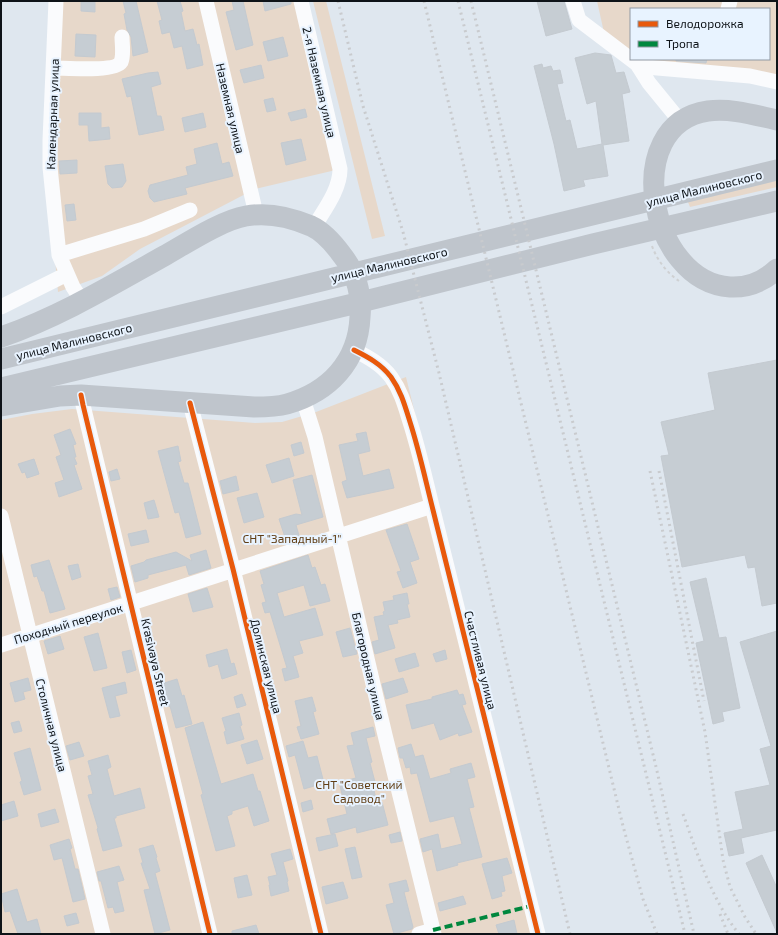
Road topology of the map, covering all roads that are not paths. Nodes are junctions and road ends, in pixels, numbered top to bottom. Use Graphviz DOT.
graph roads {
  1 [pos="56,1"];
  2 [pos="206,1"];
  3 [pos="301,1"];
  4 [pos="573,1"];
  5 [pos="122,37"];
  6 [pos="630,59"];
  7 [pos="632,60"];
  8 [pos="637,64"];
  9 [pos="714,66"];
  10 [pos="54,68"];
  11 [pos="777,82"];
  12 [pos="777,120"];
  13 [pos="680,121"];
  14 [pos="777,170"];
  15 [pos="777,201"];
  16 [pos="190,210"];
  17 [pos="256,214"];
  18 [pos="314,227"];
  19 [pos="59,255"];
  20 [pos="777,269"];
  21 [pos="67,274"];
  22 [pos="82,301"];
  23 [pos="1,307"];
  24 [pos="1,337"];
  25 [pos="354,350"];
  26 [pos="1,360"];
  27 [pos="1,388"];
  28 [pos="81,395"];
  29 [pos="303,399"];
  30 [pos="190,403"];
  31 [pos="1,406"];
  32 [pos="432,506"];
  33 [pos="1,516"];
  34 [pos="339,536"];
  35 [pos="233,570"];
  36 [pos="131,604"];
  37 [pos="30,635"];
  38 [pos="1,645"];
  39 [pos="429,933"];
  40 [pos="103,934"];
  41 [pos="210,934"];
  42 [pos="321,934"];
  43 [pos="538,934"];
  1 -- 10 [label="street, Календарная улица"];
  2 -- 17 [label="street, Наземная улица"];
  3 -- 18 [label="street, 2-я Наземная улица"];
  4 -- 6 [label="street"];
  5 -- 10 [label="street"];
  7 -- 8 [label="street"];
  8 -- 9 [label="street"];
  8 -- 13 [label="street"];
  9 -- 11 [label="street"];
  10 -- 19 [label="street, Календарная улица"];
  12 -- 13 [label="highway"];
  13 -- 20 [label="highway"];
  14 -- 26 [label="highway, улица Малиновского"];
  15 -- 27 [label="highway"];
  16 -- 19 [label="street"];
  17 -- 18 [label="highway"];
  17 -- 22 [label="highway"];
  18 -- 25 [label="highway"];
  19 -- 21 [label="street, Календарная улица"];
  21 -- 22 [label="street, Календарная улица"];
  21 -- 23 [label="street"];
  22 -- 24 [label="highway"];
  25 -- 29 [label="highway"];
  25 -- 32 [label="street, Счастливая улица"];
  28 -- 30 [label="highway"];
  28 -- 31 [label="highway"];
  28 -- 36 [label="street, Krasivaya Street"];
  29 -- 30 [label="highway"];
  29 -- 34 [label="street, Благородная улица"];
  30 -- 35 [label="street, Долинская улица"];
  32 -- 34 [label="street, Походный переулок"];
  32 -- 43 [label="street, Счастливая улица"];
  33 -- 37 [label="street, Столичная улица"];
  34 -- 35 [label="street, Походный переулок"];
  34 -- 39 [label="street, Благородная улица"];
  35 -- 36 [label="street, Походный переулок"];
  35 -- 42 [label="street, Долинская улица"];
  36 -- 37 [label="street, Походный переулок"];
  36 -- 41 [label="street, Krasivaya Street"];
  37 -- 38 [label="street, Походный переулок"];
  37 -- 40 [label="street, Столичная улица"];
}
